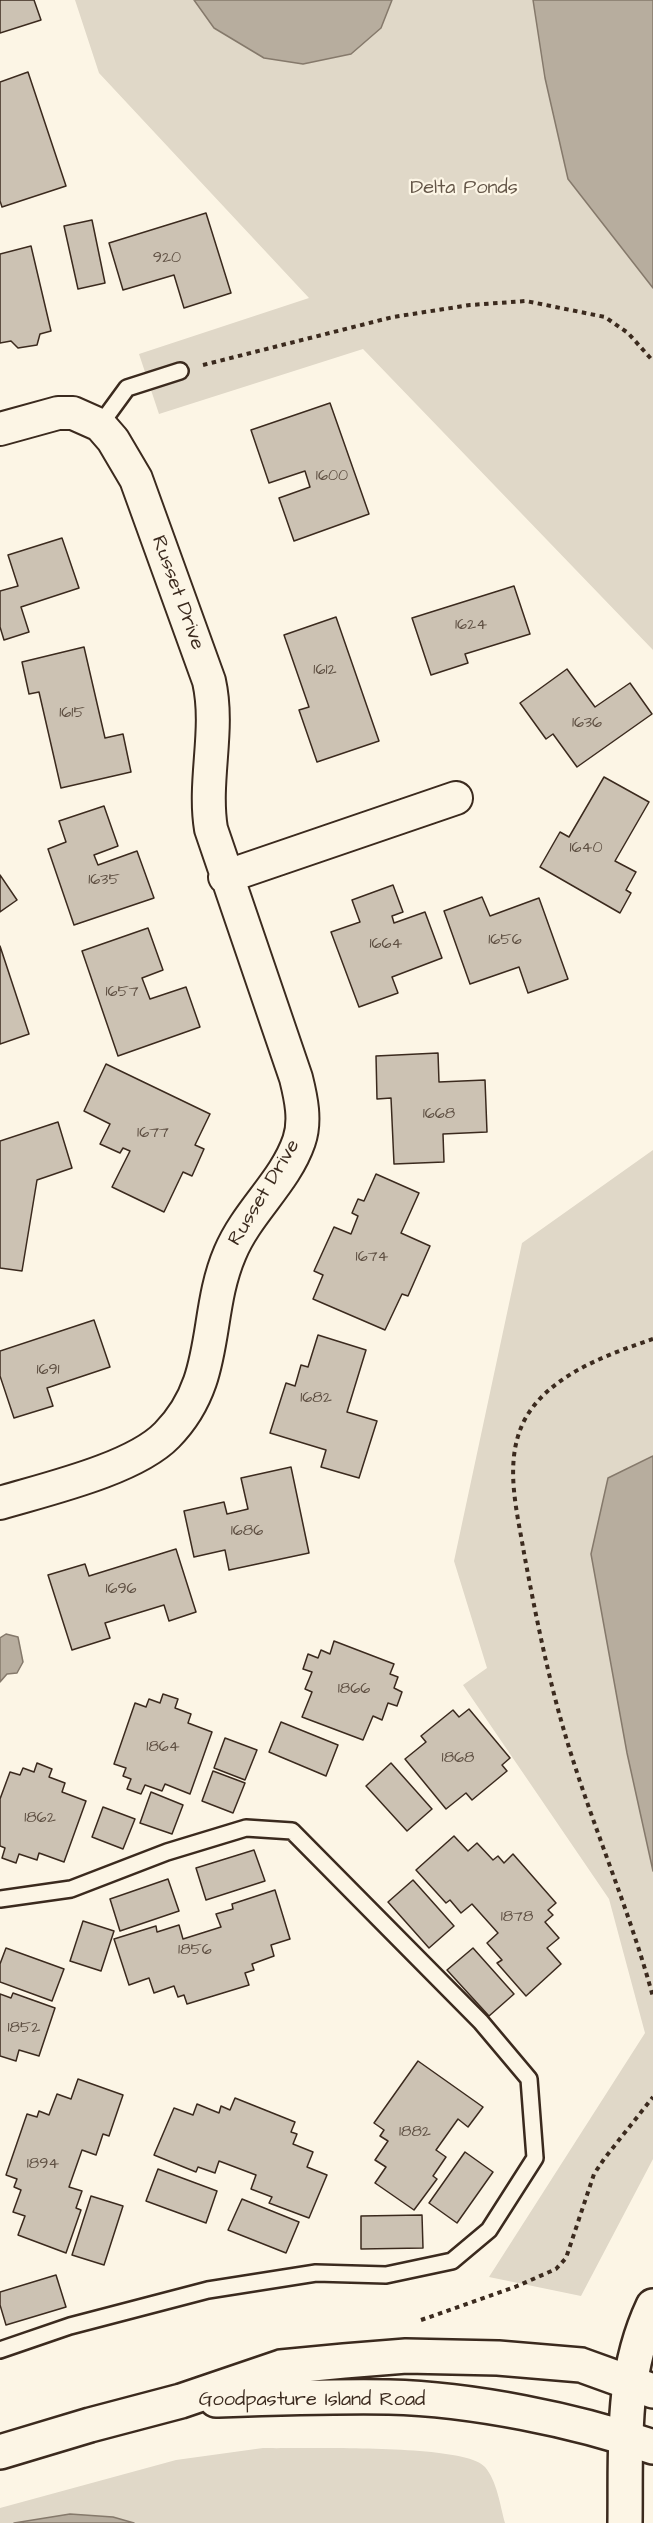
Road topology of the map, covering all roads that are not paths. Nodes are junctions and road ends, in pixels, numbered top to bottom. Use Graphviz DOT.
graph roads {
  1 [pos="180,371"];
  2 [pos="100,425"];
  3 [pos="0,429"];
  4 [pos="456,798"];
  5 [pos="225,877"];
  6 [pos="0,1503"];
  7 [pos="0,1899"];
  8 [pos="653,2306"];
  9 [pos="0,2350"];
  10 [pos="641,2386"];
  11 [pos="181,2401"];
  12 [pos="639,2442"];
  13 [pos="0,2452"];
  14 [pos="625,2523"];
  1 -- 2 [label="lane"];
  2 -- 3 [label="street, Russet Drive"];
  2 -- 5 [label="street, Russet Drive"];
  4 -- 5 [label="street"];
  5 -- 6 [label="street, Russet Drive"];
  7 -- 9 [label="lane"];
  8 -- 10 [label="main road"];
  10 -- 11 [label="main road, Goodpasture Island Road"];
  10 -- 12 [label="main road"];
  11 -- 12 [label="main road, Goodpasture Island Road"];
  11 -- 13 [label="main road, Goodpasture Island Road"];
  12 -- 14 [label="main road"];
}
